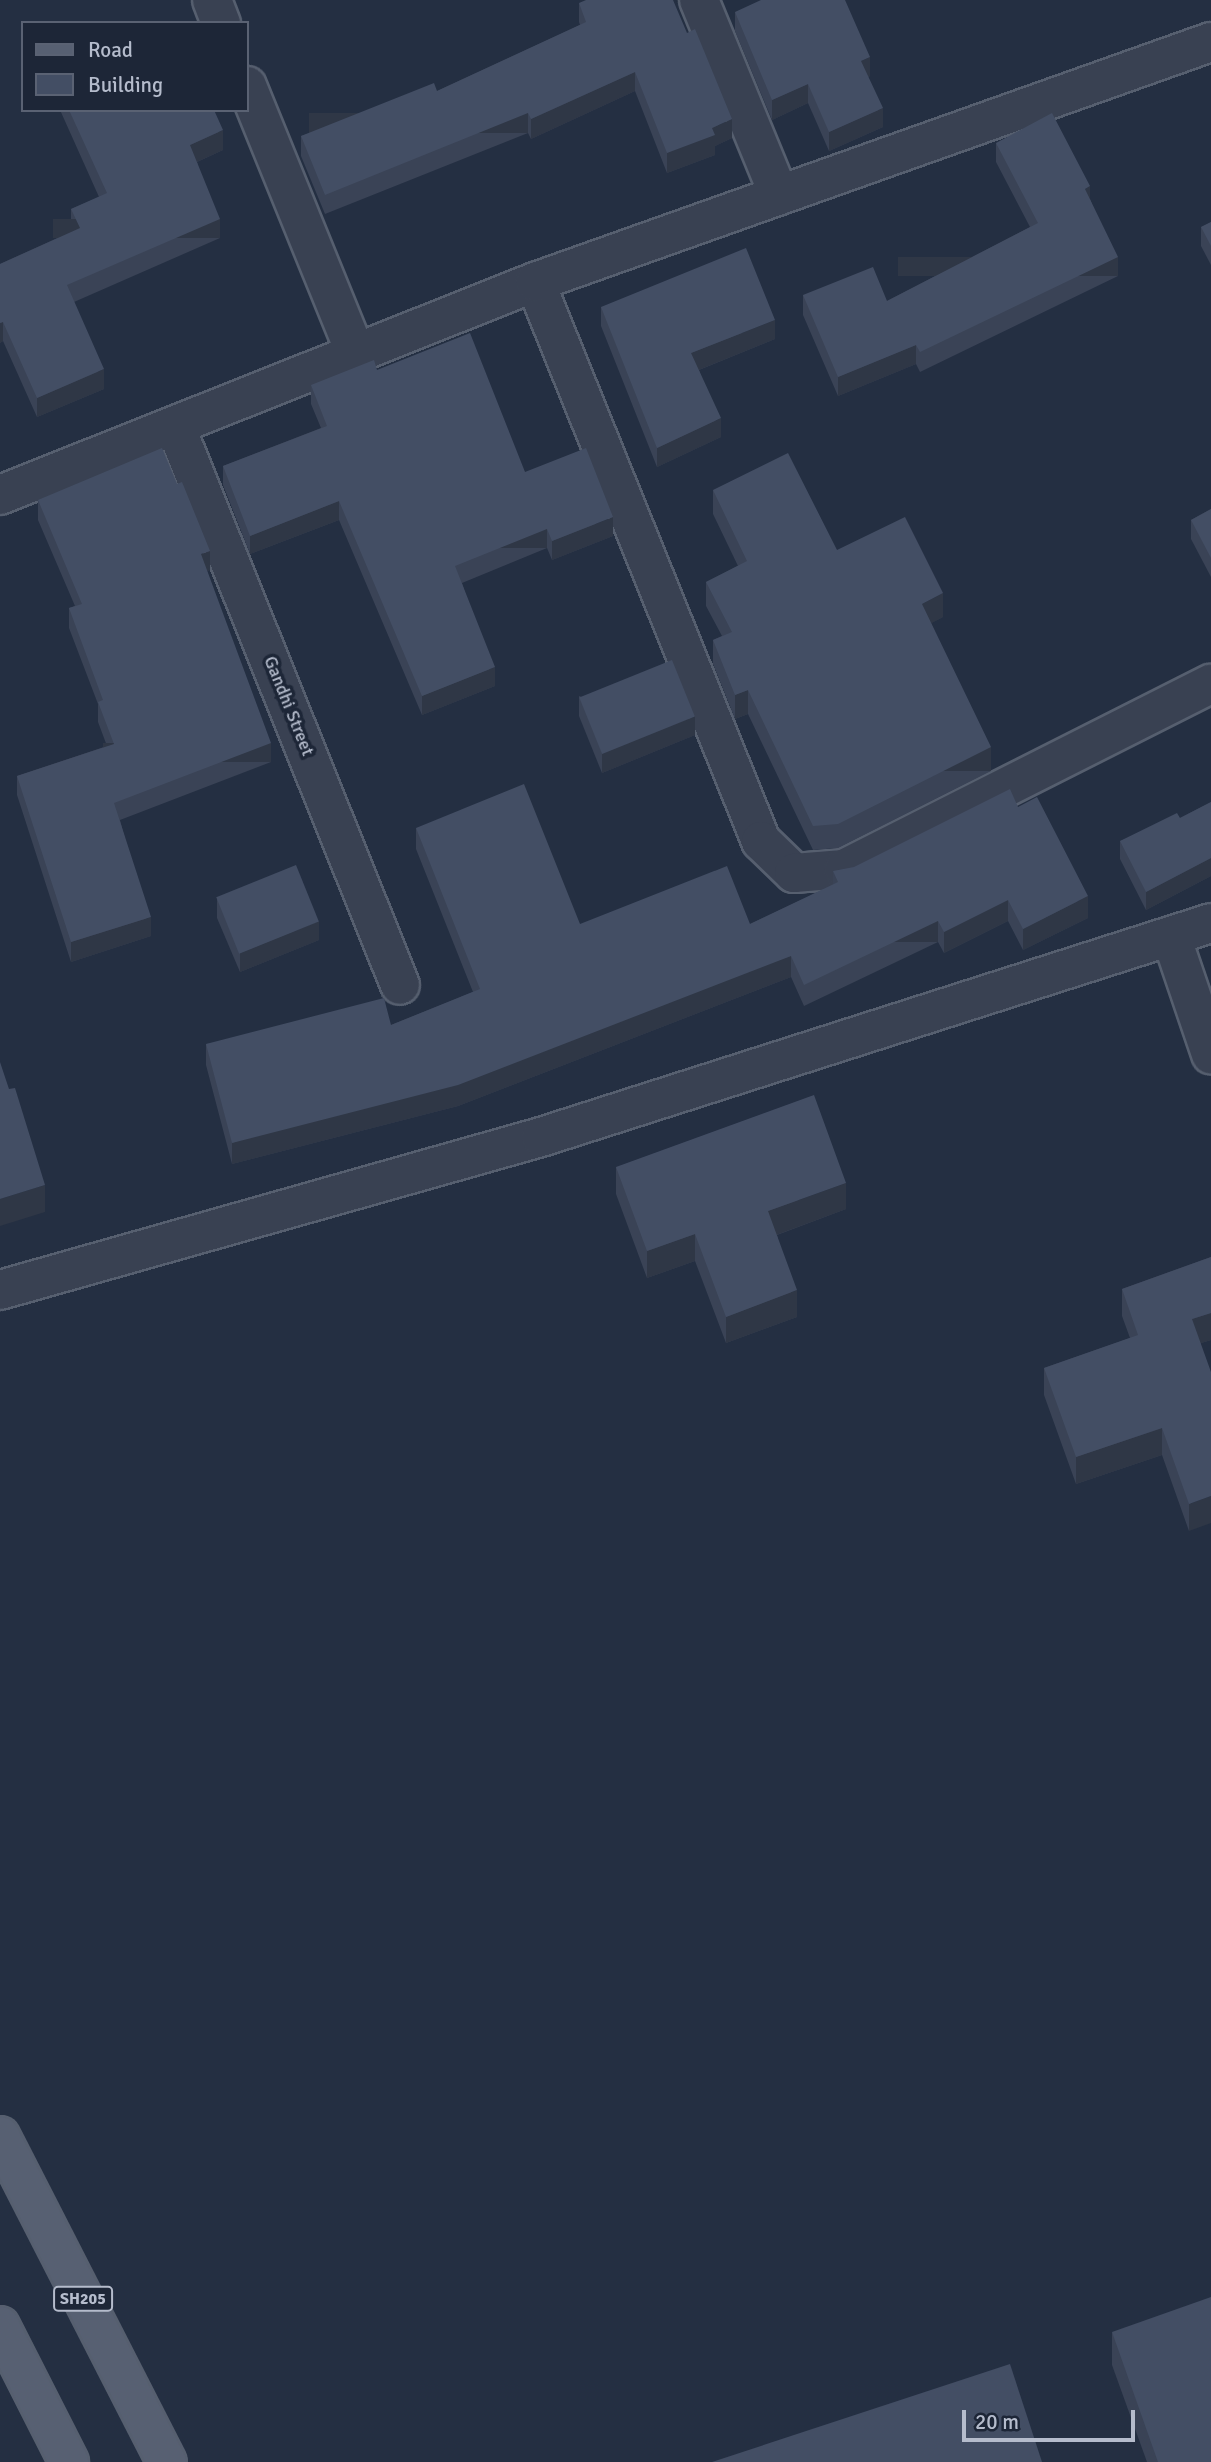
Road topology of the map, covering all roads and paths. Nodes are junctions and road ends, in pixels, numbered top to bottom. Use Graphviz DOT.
graph roads {
  1 [pos="212,0"];
  2 [pos="699,0"];
  3 [pos="220,21"];
  4 [pos="1211,42"];
  5 [pos="248,88"];
  6 [pos="779,195"];
  7 [pos="535,282"];
  8 [pos="356,354"];
  9 [pos="176,428"];
  10 [pos="0,495"];
  11 [pos="1211,684"];
  12 [pos="1211,923"];
  13 [pos="1171,936"];
  14 [pos="400,985"];
  15 [pos="1211,1054"];
  16 [pos="0,1290"];
  17 [pos="0,2136"];
  18 [pos="0,2326"];
  19 [pos="69,2462"];
  20 [pos="166,2462"];
  1 -- 3 [label="street"];
  2 -- 6 [label="street"];
  4 -- 6 [label="street"];
  5 -- 8 [label="street"];
  6 -- 7 [label="street"];
  7 -- 8 [label="street"];
  7 -- 11 [label="street"];
  8 -- 9 [label="street"];
  9 -- 10 [label="street"];
  9 -- 14 [label="street, Gandhi Street"];
  12 -- 13 [label="street"];
  13 -- 15 [label="street"];
  13 -- 16 [label="street"];
  17 -- 20 [label="main road, SH205"];
  18 -- 19 [label="main road"];
}
